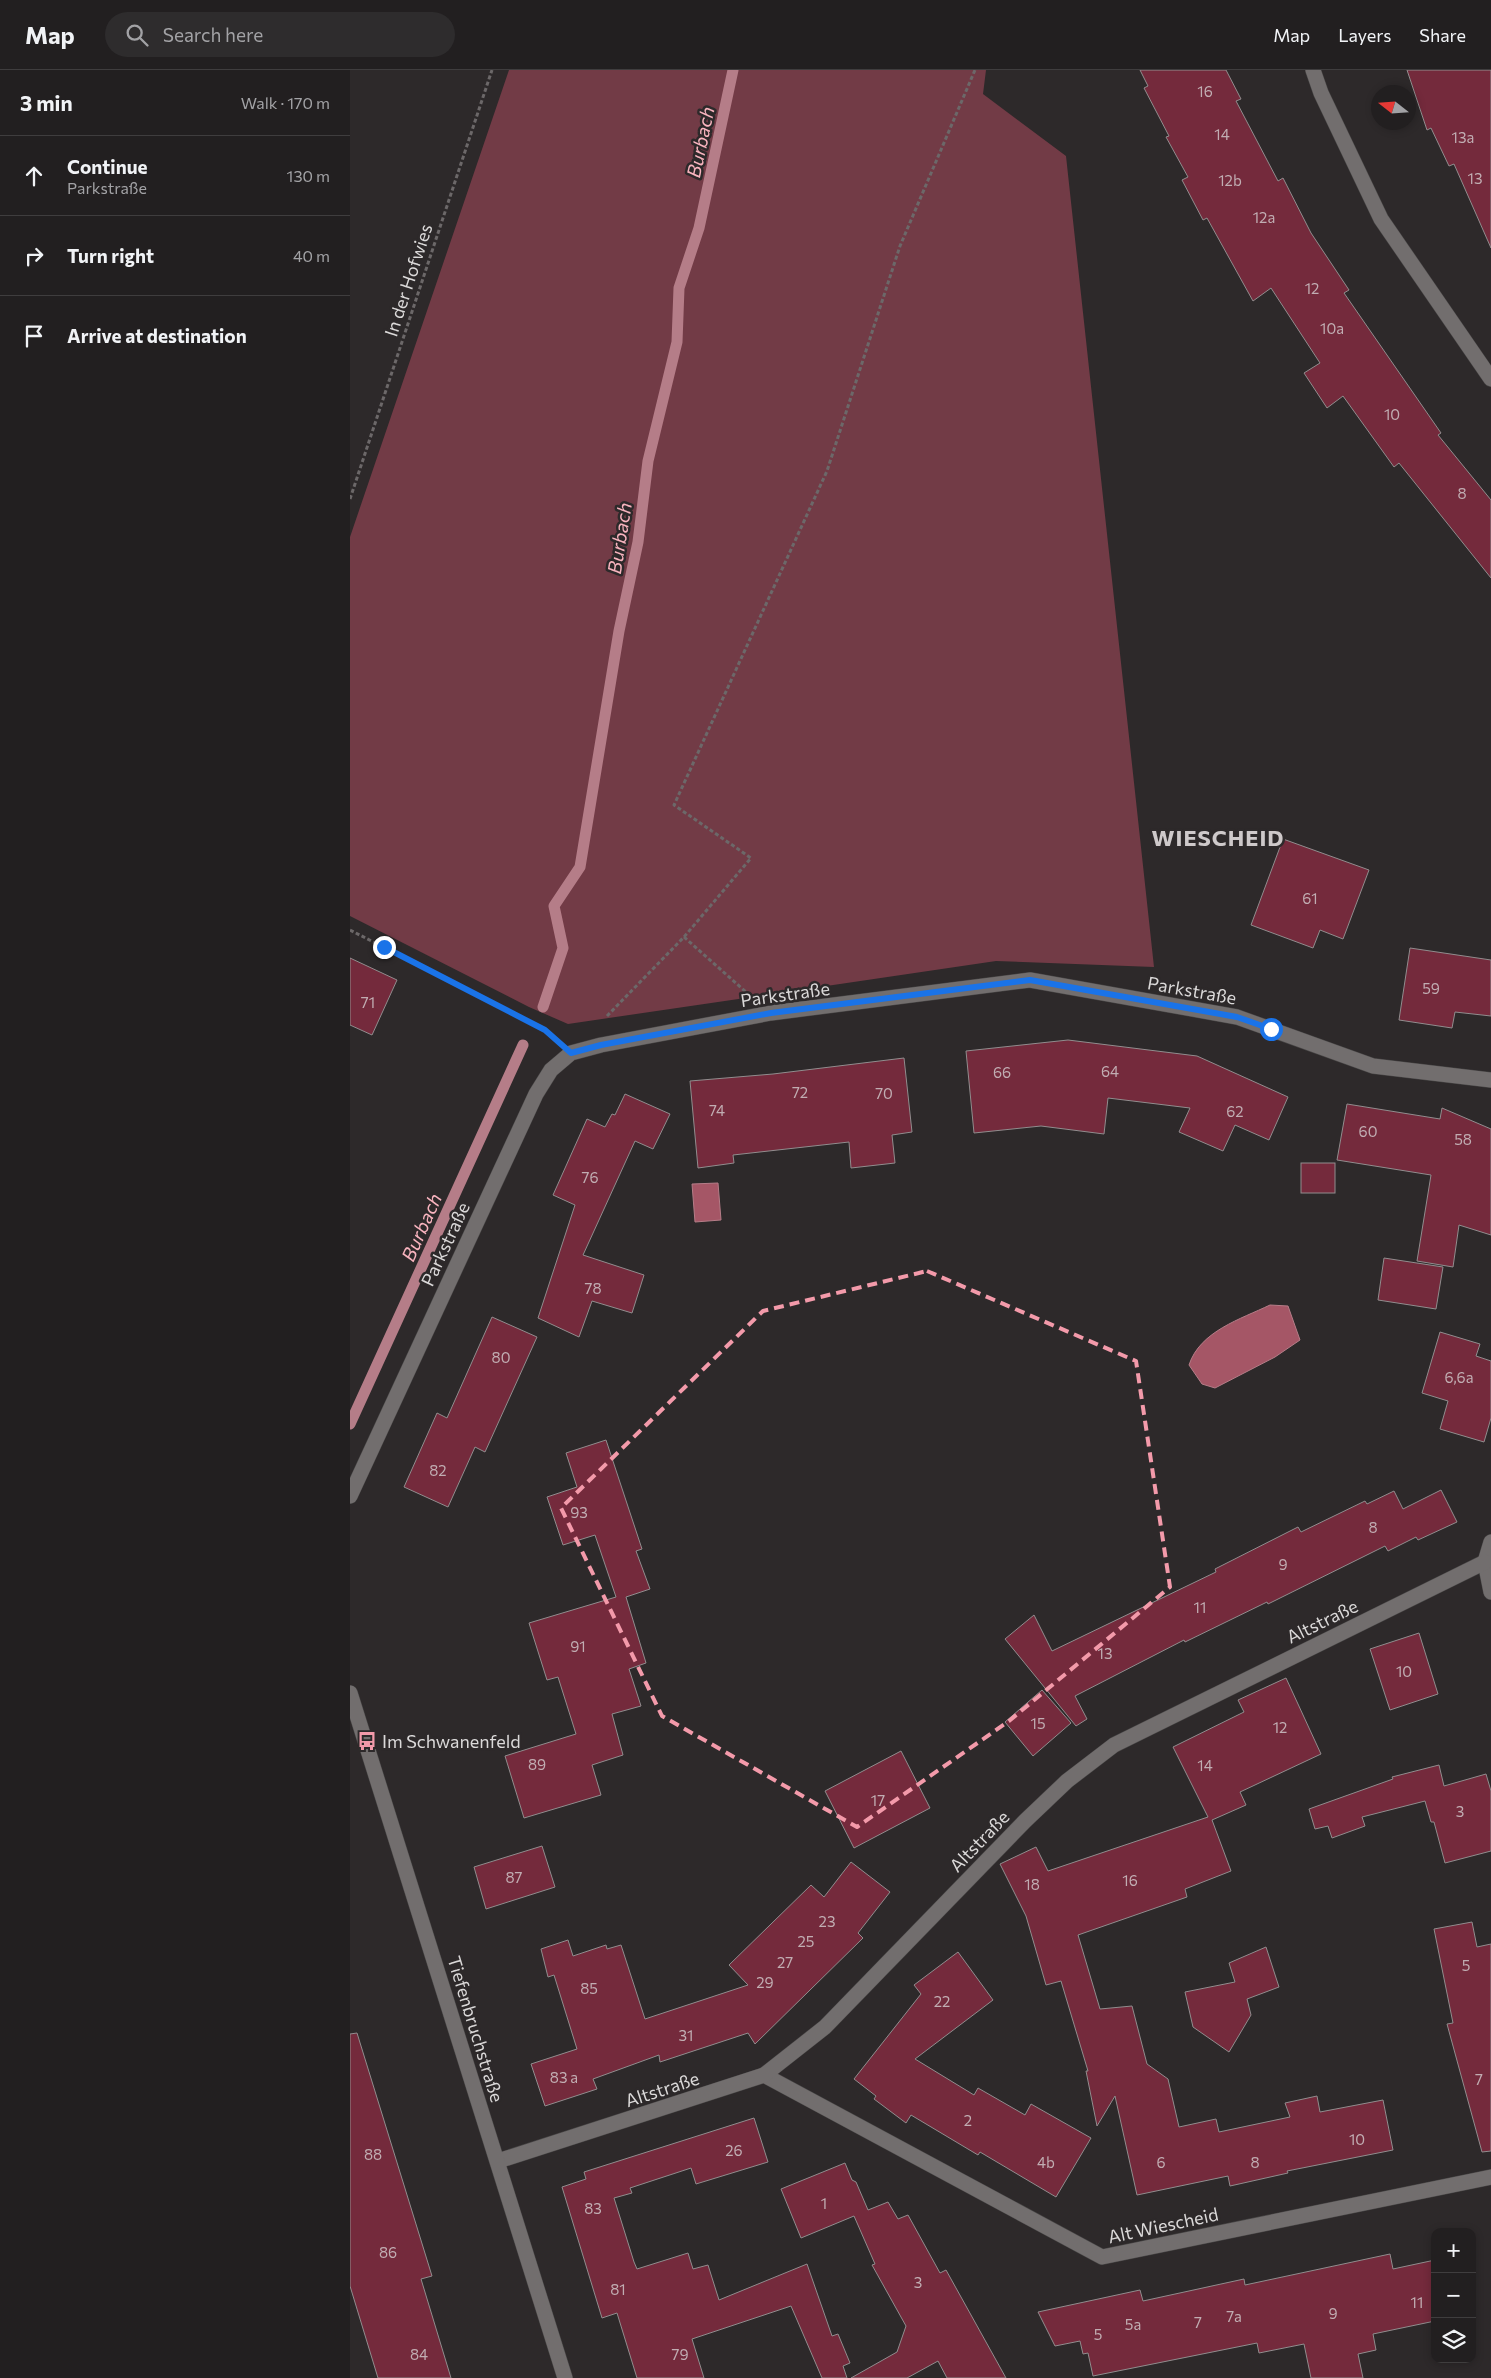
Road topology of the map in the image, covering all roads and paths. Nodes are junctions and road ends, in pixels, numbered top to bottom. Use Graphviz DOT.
graph roads {
  1 [pos="492,70"];
  2 [pos="975,70"];
  3 [pos="1313,70"];
  4 [pos="1491,379"];
  5 [pos="350,499"];
  6 [pos="350,930"];
  7 [pos="684,937"];
  8 [pos="771,1013"];
  9 [pos="604,1019"];
  10 [pos="571,1053"];
  11 [pos="1491,1080"];
  12 [pos="350,1496"];
  13 [pos="1491,1542"];
  14 [pos="1485,1562"];
  15 [pos="1491,1592"];
  16 [pos="350,1693"];
  17 [pos="764,2075"];
  18 [pos="498,2161"];
  19 [pos="1491,2177"];
  20 [pos="565,2378"];
  1 -- 5 [label="path, In der Hofwies"];
  2 -- 7 [label="path"];
  3 -- 4 [label="street"];
  6 -- 10 [label="path"];
  7 -- 8 [label="path"];
  7 -- 9 [label="path"];
  8 -- 10 [label="street, Parkstraße"];
  8 -- 11 [label="street, Parkstraße"];
  10 -- 12 [label="street, Parkstraße"];
  13 -- 14 [label="street"];
  14 -- 15 [label="street"];
  14 -- 17 [label="street, Altstraße"];
  16 -- 18 [label="street, Tiefenbruchstraße"];
  17 -- 18 [label="street, Altstraße"];
  17 -- 19 [label="street, Alt Wiescheid"];
  18 -- 20 [label="street, Tiefenbruchstraße"];
}
